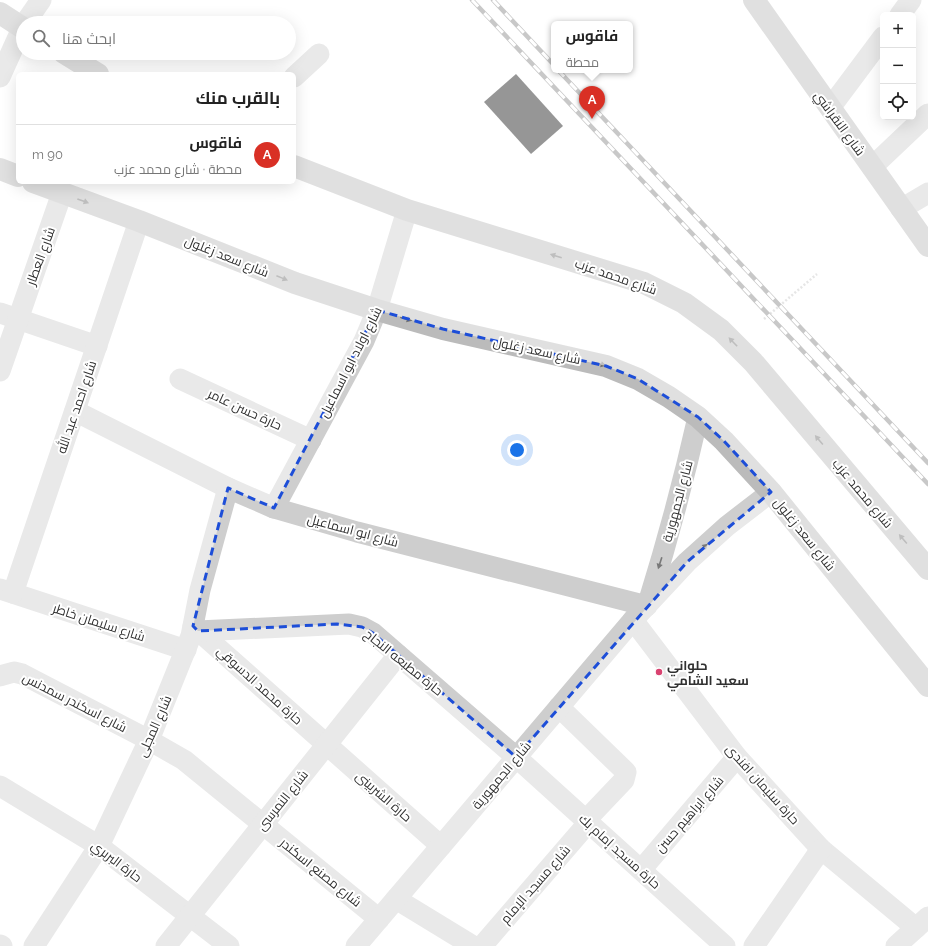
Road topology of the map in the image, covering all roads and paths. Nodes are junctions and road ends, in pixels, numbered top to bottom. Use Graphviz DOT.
graph roads {
  1 [pos="41,0"];
  2 [pos="754,0"];
  3 [pos="911,0"];
  4 [pos="902,12"];
  5 [pos="1,14"];
  6 [pos="30,16"];
  7 [pos="16,22"];
  8 [pos="880,41"];
  9 [pos="16,42"];
  10 [pos="320,54"];
  11 [pos="75,60"];
  12 [pos="95,72"];
  13 [pos="296,75"];
  14 [pos="0,77"];
  15 [pos="830,108"];
  16 [pos="928,114"];
  17 [pos="296,167"];
  18 [pos="872,167"];
  19 [pos="0,169"];
  20 [pos="16,175"];
  21 [pos="38,184"];
  22 [pos="62,193"];
  23 [pos="928,193"];
  24 [pos="901,209"];
  25 [pos="407,210"];
  26 [pos="139,221"];
  27 [pos="928,246"];
  28 [pos="817,274"];
  29 [pos="377,310"];
  30 [pos="8,316"];
  31 [pos="764,319"];
  32 [pos="97,346"];
  33 [pos="0,371"];
  34 [pos="180,379"];
  35 [pos="75,411"];
  36 [pos="698,417"];
  37 [pos="311,440"];
  38 [pos="228,488"];
  39 [pos="771,492"];
  40 [pos="274,508"];
  41 [pos="928,569"];
  42 [pos="6,591"];
  43 [pos="640,613"];
  44 [pos="196,629"];
  45 [pos="186,650"];
  46 [pos="398,655"];
  47 [pos="0,676"];
  48 [pos="928,686"];
  49 [pos="559,707"];
  50 [pos="149,740"];
  51 [pos="326,745"];
  52 [pos="516,757"];
  53 [pos="737,757"];
  54 [pos="0,786"];
  55 [pos="587,821"];
  56 [pos="262,825"];
  57 [pos="99,846"];
  58 [pos="442,846"];
  59 [pos="821,849"];
  60 [pos="641,870"];
  61 [pos="396,899"];
  62 [pos="189,916"];
  63 [pos="379,919"];
  64 [pos="922,922"];
  65 [pos="34,946"];
  66 [pos="166,946"];
  67 [pos="229,946"];
  68 [pos="356,946"];
  69 [pos="473,946"];
  70 [pos="482,946"];
  71 [pos="725,946"];
  72 [pos="754,946"];
  73 [pos="896,946"];
  1 -- 6 [label="street"];
  2 -- 15 [label="street, شارع النقراشي"];
  3 -- 4 [label="street"];
  5 -- 7 [label="street"];
  8 -- 15 [label="street"];
  9 -- 14 [label="street"];
  10 -- 13 [label="street"];
  11 -- 12 [label="street"];
  15 -- 18 [label="street, شارع النقراشي"];
  16 -- 18 [label="street"];
  17 -- 25 [label="street, شارع محمد عزب"];
  18 -- 24 [label="street, شارع النقراشي"];
  19 -- 20 [label="street"];
  21 -- 22 [label="street, شارع سعد زغلول"];
  22 -- 26 [label="street, شارع سعد زغلول, one-way"];
  22 -- 30 [label="street, شارع العطار"];
  23 -- 24 [label="street"];
  24 -- 27 [label="street, شارع النقراشي"];
  25 -- 29 [label="street, شارع اولاد ابو اسماعيل"];
  41 -- 25 [label="street, شارع محمد عزب, one-way"];
  26 -- 29 [label="street, شارع سعد زغلول, one-way"];
  26 -- 32 [label="street, شارع احمد عبد الله"];
  28 -- 31 [label="path"];
  29 -- 36 [label="street, شارع سعد زغلول, one-way"];
  29 -- 37 [label="street, شارع اولاد ابو اسماعيل"];
  30 -- 32 [label="street"];
  30 -- 33 [label="street, شارع العطار"];
  32 -- 35 [label="street, شارع احمد عبد الله"];
  34 -- 37 [label="street, حارة حسن عامر"];
  35 -- 38 [label="street, شارع ابو اسماعيل"];
  35 -- 42 [label="street, شارع احمد عبد الله"];
  36 -- 39 [label="street, شارع سعد زغلول"];
  36 -- 43 [label="street, شارع الجمهورية, one-way"];
  37 -- 40 [label="street, شارع اولاد ابو اسماعيل"];
  38 -- 40 [label="street, شارع ابو اسماعيل"];
  38 -- 44 [label="street, شارع المجلى"];
  43 -- 39 [label="street, شارع الجمهورية, one-way"];
  39 -- 48 [label="street, شارع سعد زغلول"];
  40 -- 43 [label="street, شارع ابو اسماعيل"];
  42 -- 45 [label="street, شارع سليمان خاطر"];
  43 -- 49 [label="street, شارع الجمهورية"];
  43 -- 53 [label="street, حارة سليمان افندى"];
  44 -- 45 [label="street, شارع المجلى"];
  44 -- 46 [label="street, حارة مطبعه النجاح"];
  44 -- 51 [label="street, حارة محمد الدسوقي"];
  45 -- 50 [label="street, شارع المجلى"];
  46 -- 51 [label="street, شارع النمرسى"];
  46 -- 52 [label="street, حارة مطبعه النجاح"];
  47 -- 50 [label="street, شارع اسكندر سمدنس"];
  49 -- 52 [label="street, شارع الجمهورية"];
  49 -- 55 [label="street, شارع مسجد الإمام"];
  50 -- 56 [label="street, شارع مصنع اسكندر"];
  50 -- 57 [label="street, شارع المجلى"];
  51 -- 56 [label="street, شارع النمرسى"];
  51 -- 58 [label="street, حارة الشربينى"];
  52 -- 55 [label="street, حارة مسجد إمام بك"];
  52 -- 58 [label="street, شارع الجمهورية"];
  53 -- 59 [label="street, حارة سليمان افندى"];
  53 -- 60 [label="street, شارع ابراهيم حسن"];
  54 -- 57 [label="street, حارة البربري"];
  55 -- 60 [label="street, حارة مسجد إمام بك"];
  55 -- 70 [label="street, شارع مسجد الإمام"];
  56 -- 62 [label="street, شارع النمرسى"];
  56 -- 63 [label="street, شارع مصنع اسكندر"];
  57 -- 62 [label="street, حارة البربري"];
  57 -- 65 [label="street, شارع المجلى"];
  58 -- 61 [label="street, شارع الجمهورية"];
  59 -- 64 [label="street, حارة سليمان افندى"];
  59 -- 72 [label="street"];
  60 -- 71 [label="street, حارة مسجد إمام بك"];
  61 -- 63 [label="street, شارع الجمهورية"];
  61 -- 69 [label="street"];
  62 -- 66 [label="street, شارع النمرسى"];
  62 -- 67 [label="street, حارة البربري"];
  63 -- 68 [label="street, شارع الجمهورية"];
  64 -- 73 [label="street"];
}
